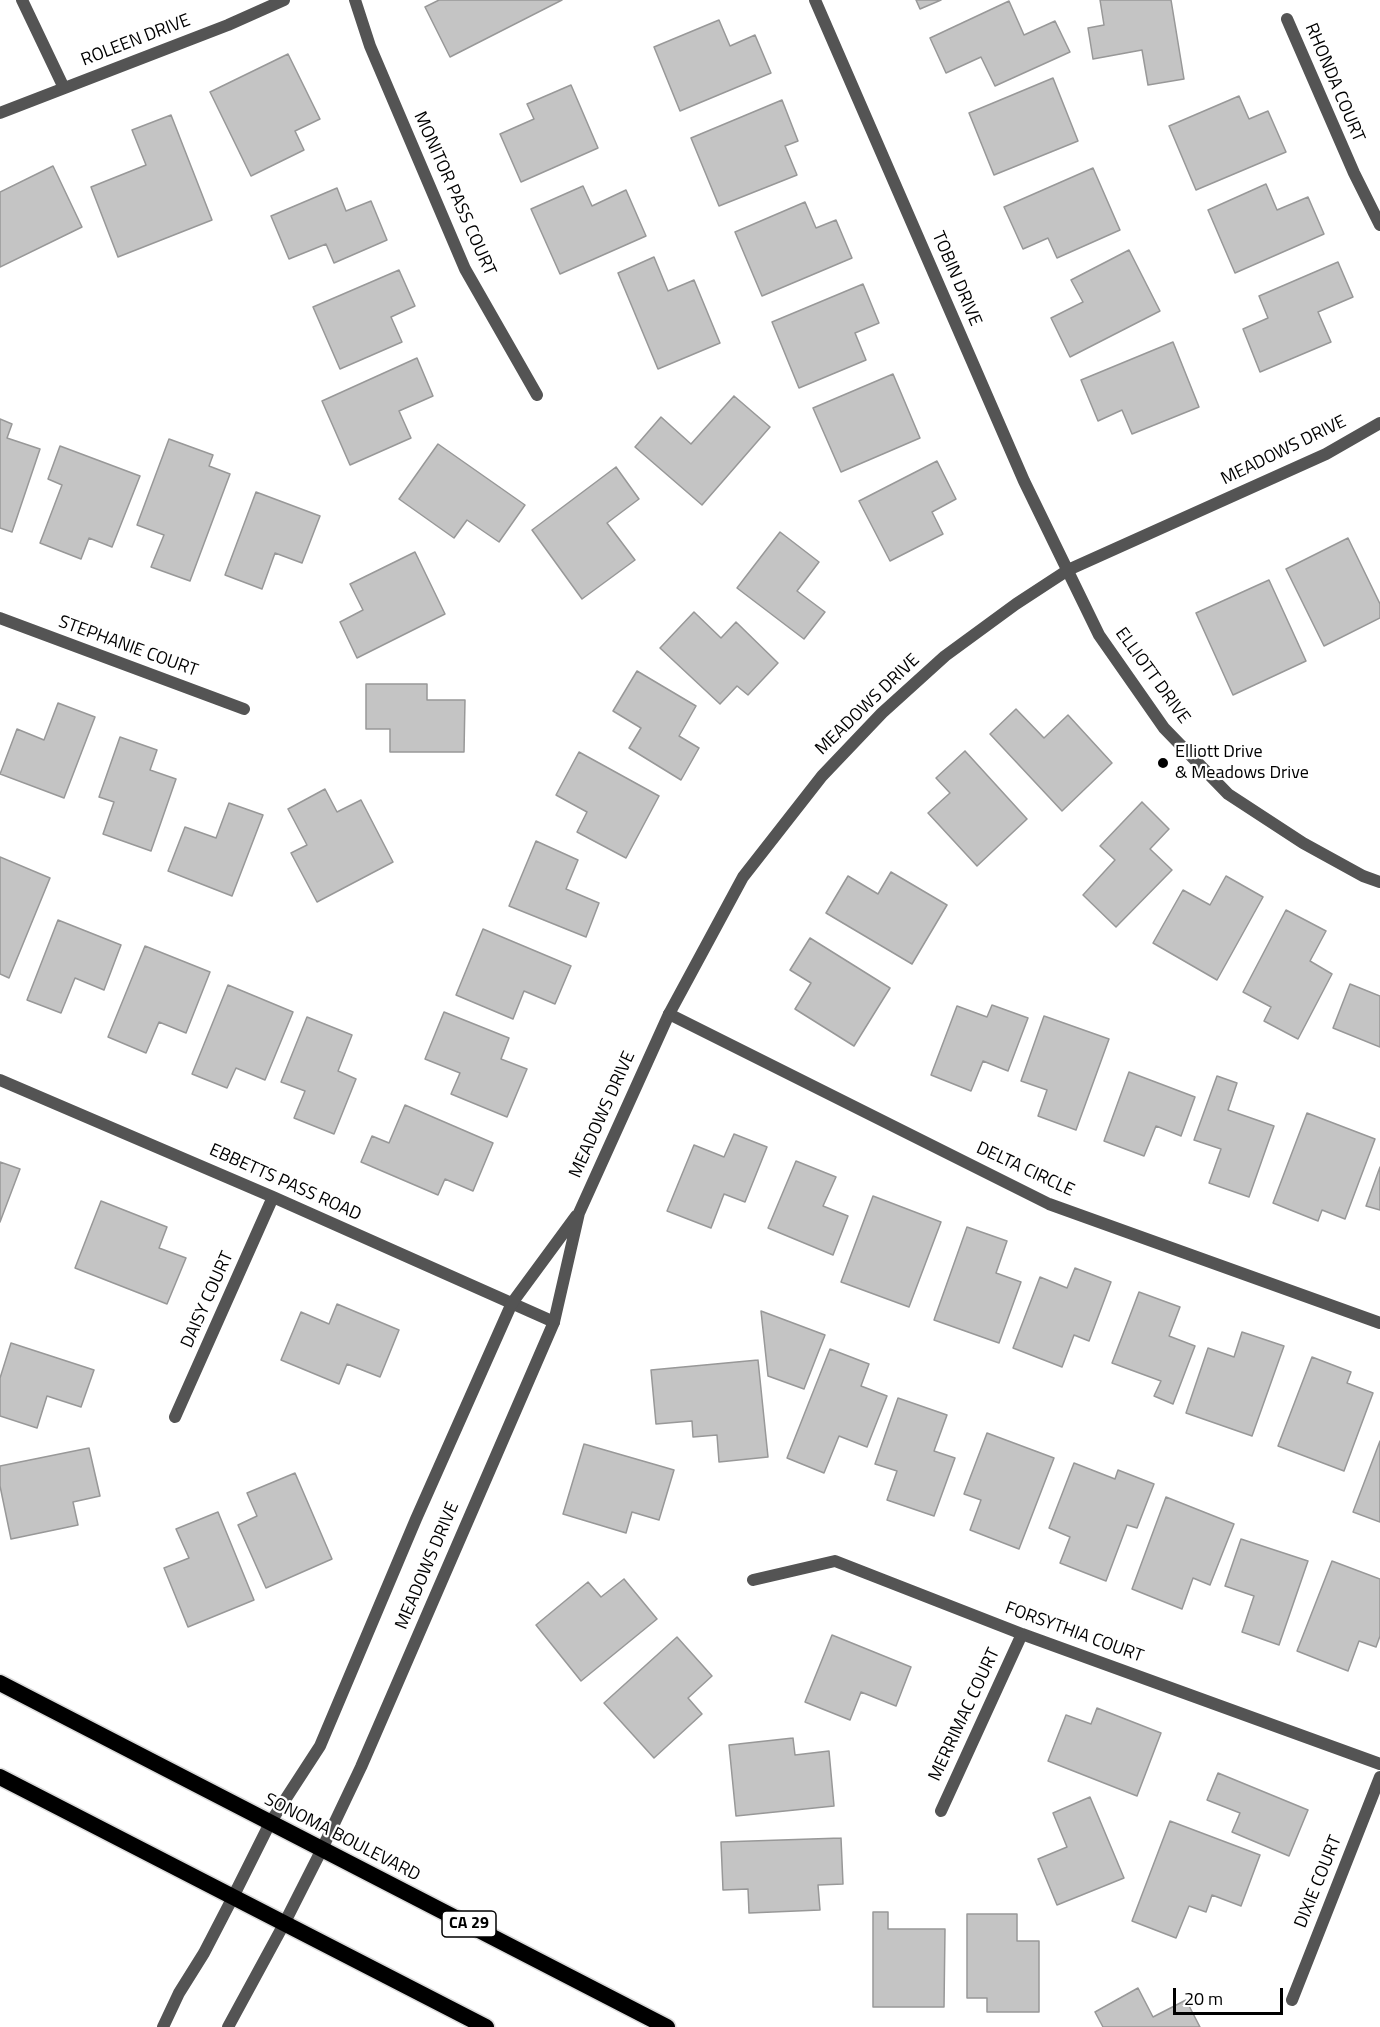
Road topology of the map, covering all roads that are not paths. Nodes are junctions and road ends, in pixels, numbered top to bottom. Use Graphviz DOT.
graph roads {
  1 [pos="22,0"];
  2 [pos="284,0"];
  3 [pos="355,0"];
  4 [pos="815,0"];
  5 [pos="1287,19"];
  6 [pos="64,88"];
  7 [pos="0,113"];
  8 [pos="1380,225"];
  9 [pos="537,395"];
  10 [pos="1380,423"];
  11 [pos="1068,570"];
  12 [pos="0,618"];
  13 [pos="244,709"];
  14 [pos="1380,882"];
  15 [pos="669,1014"];
  16 [pos="0,1080"];
  17 [pos="273,1197"];
  18 [pos="579,1213"];
  19 [pos="512,1303"];
  20 [pos="554,1322"];
  21 [pos="1380,1323"];
  22 [pos="175,1417"];
  23 [pos="753,1580"];
  24 [pos="1022,1634"];
  25 [pos="0,1683"];
  26 [pos="1380,1764"];
  27 [pos="0,1777"];
  28 [pos="1380,1777"];
  29 [pos="941,1811"];
  30 [pos="270,1822"];
  31 [pos="322,1849"];
  32 [pos="233,1897"];
  33 [pos="284,1923"];
  34 [pos="1292,2000"];
  35 [pos="163,2027"];
  36 [pos="228,2027"];
  37 [pos="486,2027"];
  38 [pos="667,2027"];
  1 -- 6 [label="street"];
  2 -- 6 [label="street, ROLEEN DRIVE"];
  3 -- 9 [label="street, MONITOR PASS COURT"];
  4 -- 11 [label="street, TOBIN DRIVE"];
  5 -- 8 [label="street, RHONDA COURT"];
  6 -- 7 [label="street, ROLEEN DRIVE"];
  10 -- 11 [label="street, MEADOWS DRIVE"];
  11 -- 14 [label="street, ELLIOTT DRIVE"];
  11 -- 15 [label="street, MEADOWS DRIVE"];
  12 -- 13 [label="street, STEPHANIE COURT"];
  15 -- 18 [label="street, MEADOWS DRIVE"];
  15 -- 21 [label="street, DELTA CIRCLE"];
  16 -- 17 [label="street, EBBETTS PASS ROAD"];
  17 -- 19 [label="street, EBBETTS PASS ROAD"];
  17 -- 22 [label="street, DAISY COURT"];
  18 -- 19 [label="street, MEADOWS DRIVE"];
  18 -- 20 [label="street, MEADOWS DRIVE"];
  19 -- 20 [label="street, EBBETTS PASS ROAD"];
  19 -- 30 [label="street, MEADOWS DRIVE"];
  20 -- 31 [label="street, MEADOWS DRIVE"];
  23 -- 24 [label="street, FORSYTHIA COURT"];
  24 -- 26 [label="street, FORSYTHIA COURT"];
  24 -- 29 [label="street, MERRIMAC COURT"];
  25 -- 30 [label="highway, SONOMA BOULEVARD / CA 29"];
  27 -- 32 [label="highway"];
  28 -- 34 [label="street, DIXIE COURT"];
  30 -- 31 [label="highway, SONOMA BOULEVARD / CA 29"];
  30 -- 32 [label="street, MEADOWS DRIVE"];
  31 -- 33 [label="street, MEADOWS DRIVE"];
  31 -- 38 [label="highway, SONOMA BOULEVARD / CA 29"];
  32 -- 33 [label="highway"];
  32 -- 35 [label="street, MEADOWS DRIVE"];
  33 -- 36 [label="street, MEADOWS DRIVE"];
  33 -- 37 [label="highway"];
}
